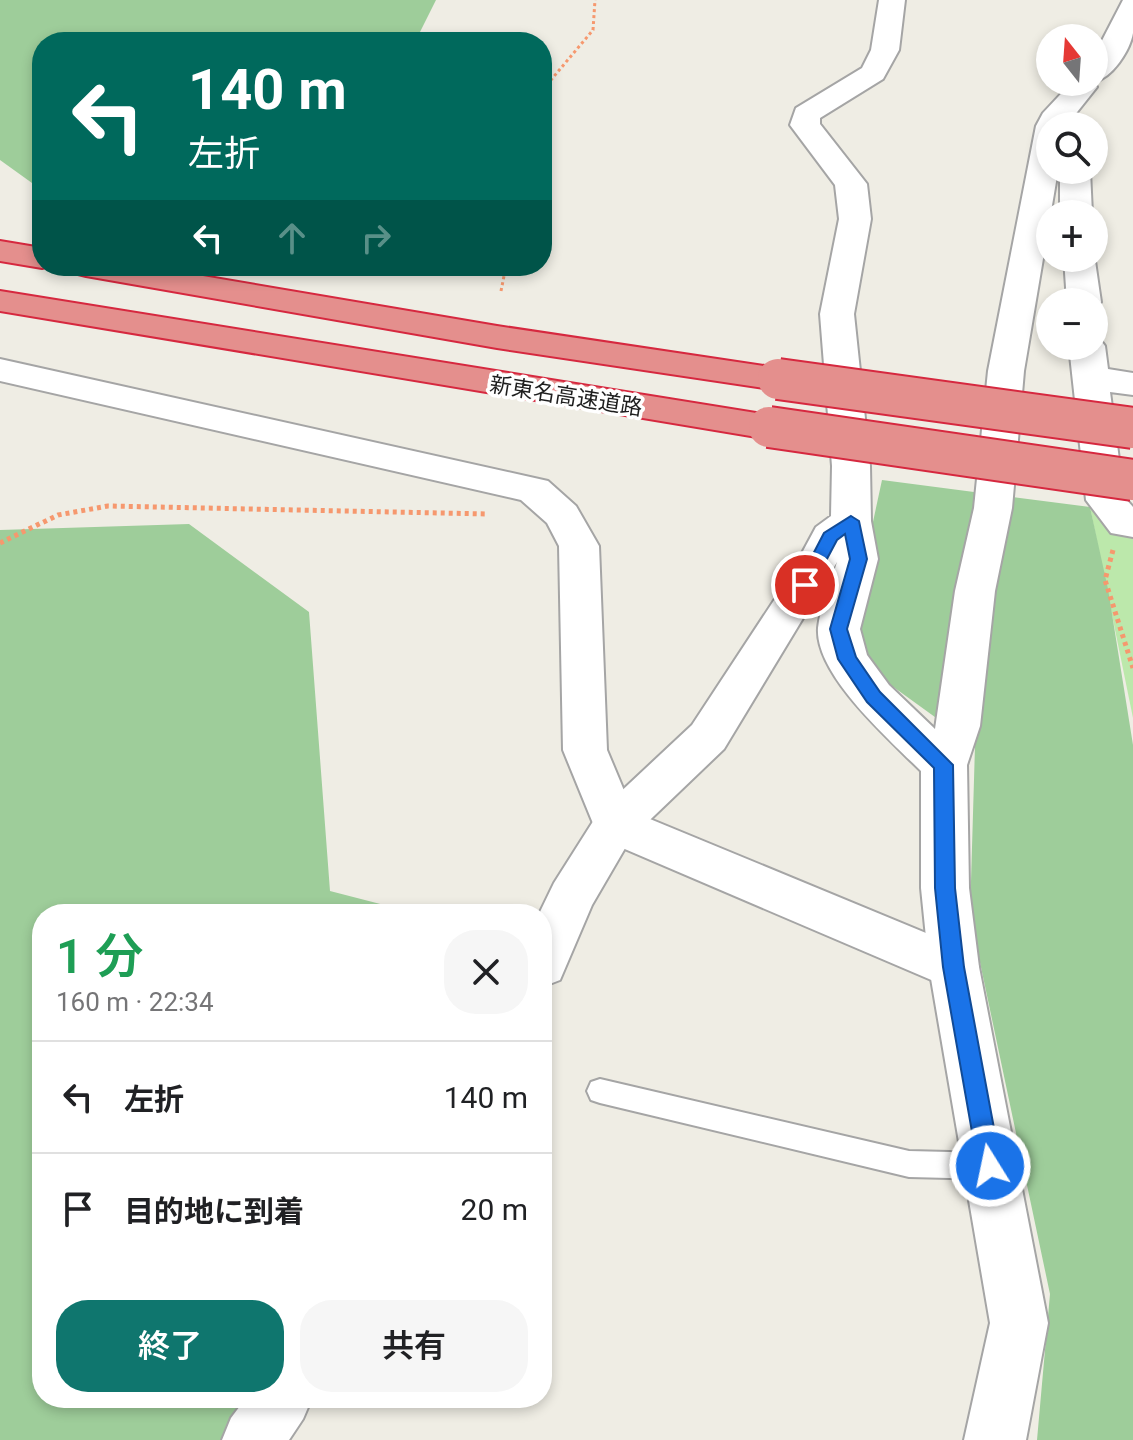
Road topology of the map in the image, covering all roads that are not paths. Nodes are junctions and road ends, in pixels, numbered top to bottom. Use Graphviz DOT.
graph roads {
  1 [pos="892,0"];
  2 [pos="1133,5"];
  3 [pos="1108,56"];
  4 [pos="1074,96"];
  5 [pos="1059,112"];
  6 [pos="1041,184"];
  7 [pos="0,251"];
  8 [pos="32,256"];
  9 [pos="144,276"];
  10 [pos="0,301"];
  11 [pos="1088,362"];
  12 [pos="0,370"];
  13 [pos="1133,384"];
  14 [pos="1133,428"];
  15 [pos="1133,480"];
  16 [pos="851,521"];
  17 [pos="1127,521"];
  18 [pos="944,765"];
  19 [pos="615,825"];
  20 [pos="552,942"];
  21 [pos="954,967"];
  22 [pos="600,1091"];
  23 [pos="990,1166"];
  24 [pos="275,1408"];
  25 [pos="253,1440"];
  26 [pos="995,1440"];
  1 -- 16 [label="street"];
  2 -- 3 [label="street"];
  4 -- 5 [label="street"];
  6 -- 18 [label="street"];
  7 -- 8 [label="highway"];
  9 -- 14 [label="highway, bridge"];
  10 -- 15 [label="highway, 新東名高速道路, bridge"];
  11 -- 13 [label="street"];
  11 -- 17 [label="street"];
  12 -- 19 [label="street"];
  16 -- 18 [label="street"];
  16 -- 19 [label="street"];
  18 -- 21 [label="street"];
  19 -- 20 [label="street"];
  19 -- 21 [label="street"];
  21 -- 23 [label="street"];
  22 -- 23 [label="lane"];
  23 -- 26 [label="street"];
  24 -- 25 [label="street"];
}
